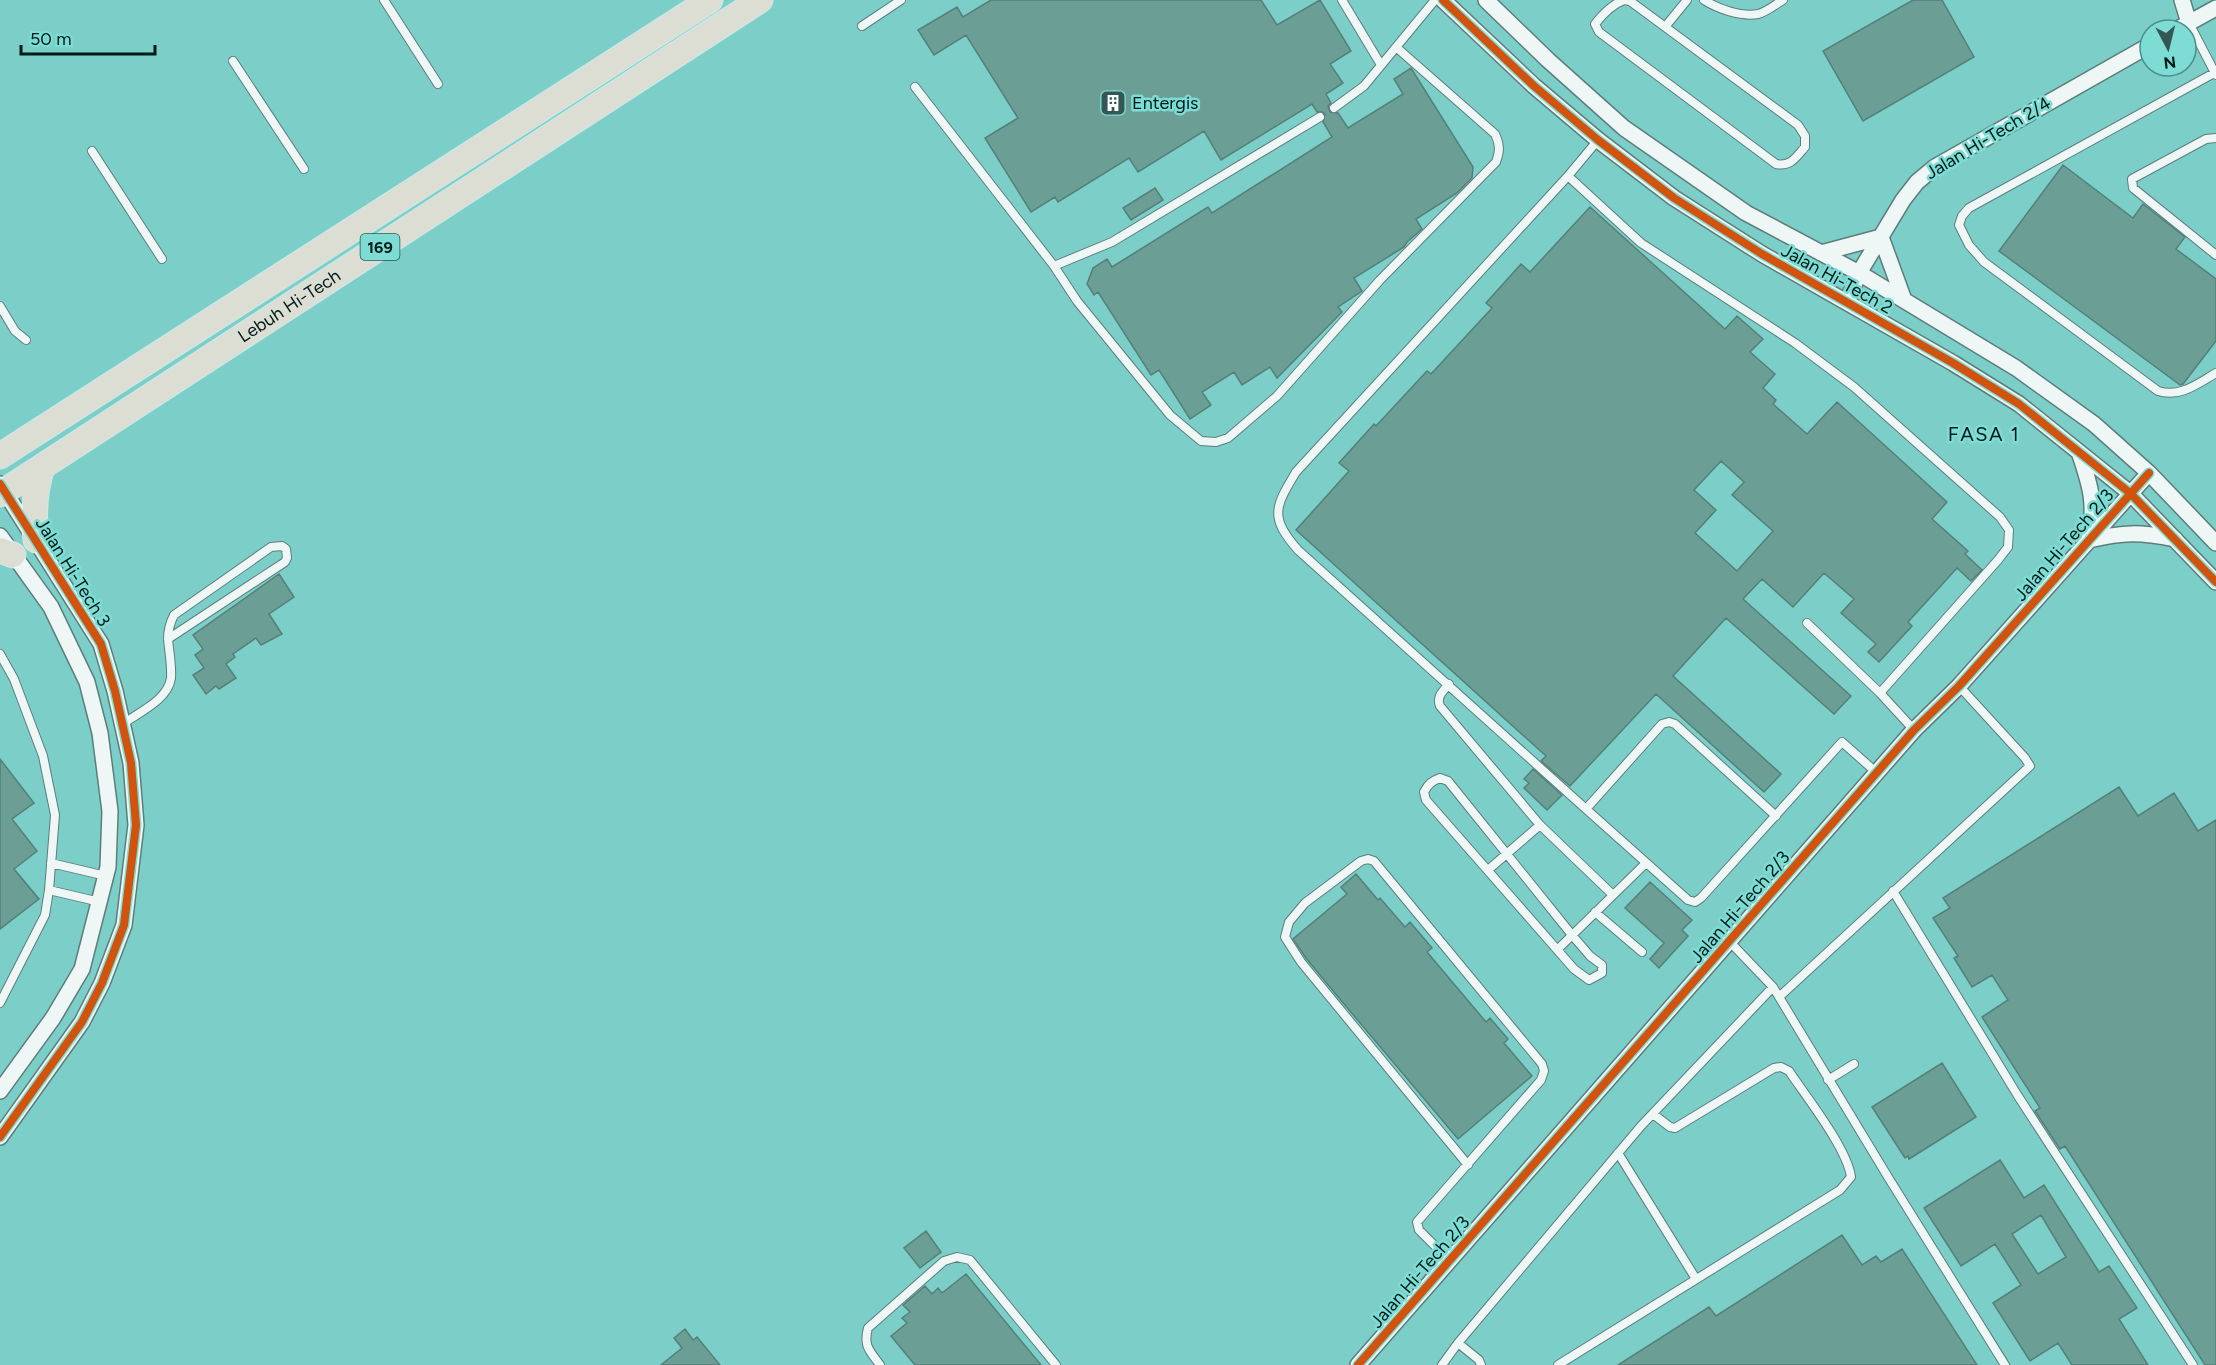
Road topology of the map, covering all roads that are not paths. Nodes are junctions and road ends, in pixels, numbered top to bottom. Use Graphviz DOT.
graph roads {
  1 [pos="384,0"];
  2 [pos="710,0"];
  3 [pos="760,0"];
  4 [pos="901,0"];
  5 [pos="1342,0"];
  6 [pos="1435,0"];
  7 [pos="1443,0"];
  8 [pos="1687,0"];
  9 [pos="1704,0"];
  10 [pos="1783,0"];
  11 [pos="2182,0"];
  12 [pos="1489,1"];
  13 [pos="2212,8"];
  14 [pos="2182,18"];
  15 [pos="2195,18"];
  16 [pos="862,26"];
  17 [pos="1665,27"];
  18 [pos="1396,47"];
  19 [pos="2198,48"];
  20 [pos="2138,52"];
  21 [pos="233,61"];
  22 [pos="1381,65"];
  23 [pos="2216,73"];
  24 [pos="438,84"];
  25 [pos="915,87"];
  26 [pos="1334,108"];
  27 [pos="1320,117"];
  28 [pos="2216,138"];
  29 [pos="1598,140"];
  30 [pos="92,151"];
  31 [pos="304,169"];
  32 [pos="1568,176"];
  33 [pos="1881,237"];
  34 [pos="1821,253"];
  35 [pos="2216,255"];
  36 [pos="162,259"];
  37 [pos="1054,266"];
  38 [pos="1859,273"];
  39 [pos="1904,300"];
  40 [pos="1847,302"];
  41 [pos="0,306"];
  42 [pos="26,339"];
  43 [pos="2216,373"];
  44 [pos="0,433"];
  45 [pos="30,436"];
  46 [pos="2079,452"];
  47 [pos="0,456"];
  48 [pos="42,467"];
  49 [pos="2149,473"];
  50 [pos="2,490"];
  51 [pos="2130,493"];
  52 [pos="2175,539"];
  53 [pos="36,540"];
  54 [pos="2090,540"];
  55 [pos="2216,543"];
  56 [pos="4,547"];
  57 [pos="2216,582"];
  58 [pos="1807,623"];
  59 [pos="168,639"];
  60 [pos="1,657"];
  61 [pos="1449,684"];
  62 [pos="1959,686"];
  63 [pos="1880,693"];
  64 [pos="122,724"];
  65 [pos="1914,730"];
  66 [pos="1877,773"];
  67 [pos="1586,808"];
  68 [pos="1776,816"];
  69 [pos="1540,825"];
  70 [pos="1506,854"];
  71 [pos="51,863"];
  72 [pos="1646,863"];
  73 [pos="1488,870"];
  74 [pos="106,876"];
  75 [pos="49,890"];
  76 [pos="1893,891"];
  77 [pos="1613,895"];
  78 [pos="100,902"];
  79 [pos="1595,912"];
  80 [pos="1572,935"];
  81 [pos="1729,942"];
  82 [pos="1558,949"];
  83 [pos="1642,952"];
  84 [pos="1773,987"];
  85 [pos="1779,997"];
  86 [pos="0,1003"];
  87 [pos="1854,1064"];
  88 [pos="1828,1080"];
  89 [pos="0,1090"];
  90 [pos="1653,1114"];
  91 [pos="0,1137"];
  92 [pos="1618,1153"];
  93 [pos="1468,1165"];
  94 [pos="1450,1261"];
  95 [pos="1696,1279"];
  96 [pos="1458,1342"];
  97 [pos="880,1365"];
  98 [pos="1056,1365"];
  99 [pos="1358,1365"];
  100 [pos="1442,1365"];
  101 [pos="1481,1365"];
  102 [pos="1558,1365"];
  103 [pos="2005,1365"];
  104 [pos="2193,1365"];
  1 -- 24 [label="lane"];
  2 -- 45 [label="main road, Lebuh Hi-Tech / 169"];
  3 -- 48 [label="main road, Lebuh Hi-Tech / 169"];
  4 -- 16 [label="lane"];
  5 -- 22 [label="lane"];
  6 -- 18 [label="lane"];
  7 -- 29 [label="street, Jalan Hi-Tech 2"];
  8 -- 17 [label="lane"];
  9 -- 10 [label="lane"];
  11 -- 14 [label="street"];
  12 -- 34 [label="street, Jalan Hi-Tech 2"];
  13 -- 15 [label="street"];
  17 -- 17 [label="lane"];
  18 -- 22 [label="lane"];
  18 -- 37 [label="lane"];
  19 -- 23 [label="lane"];
  20 -- 33 [label="street, Jalan Hi-Tech 2/4"];
  21 -- 31 [label="lane"];
  22 -- 26 [label="lane"];
  23 -- 43 [label="lane"];
  25 -- 37 [label="lane"];
  27 -- 37 [label="lane"];
  28 -- 35 [label="lane"];
  29 -- 32 [label="lane"];
  29 -- 40 [label="street, Jalan Hi-Tech 2"];
  30 -- 36 [label="lane"];
  32 -- 61 [label="lane"];
  32 -- 63 [label="lane"];
  33 -- 34 [label="street"];
  33 -- 38 [label="street, Jalan Hi-Tech 2/4"];
  33 -- 39 [label="street"];
  34 -- 38 [label="street, Jalan Hi-Tech 2"];
  38 -- 39 [label="street, Jalan Hi-Tech 2"];
  38 -- 40 [label="street, Jalan Hi-Tech 2/4"];
  39 -- 49 [label="street, Jalan Hi-Tech 2"];
  40 -- 46 [label="street, Jalan Hi-Tech 2"];
  41 -- 42 [label="lane"];
  44 -- 45 [label="main road"];
  45 -- 47 [label="main road, Lebuh Hi-Tech / 169"];
  46 -- 51 [label="street, Jalan Hi-Tech 2"];
  46 -- 54 [label="street"];
  48 -- 50 [label="main road, Lebuh Hi-Tech / 169"];
  48 -- 53 [label="main road"];
  49 -- 51 [label="street, Jalan Hi-Tech 2/3"];
  49 -- 55 [label="street, Jalan Hi-Tech 2"];
  50 -- 53 [label="street, Jalan Hi-Tech 3"];
  51 -- 52 [label="street, Jalan Hi-Tech 2"];
  51 -- 54 [label="street, Jalan Hi-Tech 2/3"];
  52 -- 54 [label="street"];
  52 -- 57 [label="street, Jalan Hi-Tech 2"];
  53 -- 64 [label="street, Jalan Hi-Tech 3"];
  54 -- 62 [label="street, Jalan Hi-Tech 2/3"];
  56 -- 74 [label="street, Jalan Hi-Tech 3"];
  58 -- 63 [label="lane"];
  59 -- 59 [label="lane"];
  59 -- 64 [label="lane"];
  60 -- 71 [label="lane"];
  61 -- 67 [label="lane"];
  61 -- 69 [label="lane"];
  62 -- 65 [label="street, Jalan Hi-Tech 2/3"];
  62 -- 76 [label="lane"];
  63 -- 65 [label="lane"];
  64 -- 91 [label="street, Jalan Hi-Tech 3"];
  65 -- 66 [label="street, Jalan Hi-Tech 2/3"];
  66 -- 68 [label="lane"];
  66 -- 81 [label="street, Jalan Hi-Tech 2/3"];
  67 -- 68 [label="lane"];
  67 -- 72 [label="lane"];
  68 -- 72 [label="lane"];
  69 -- 70 [label="lane"];
  69 -- 77 [label="lane"];
  70 -- 73 [label="lane"];
  70 -- 73 [label="lane"];
  70 -- 80 [label="lane"];
  71 -- 74 [label="lane"];
  71 -- 75 [label="lane"];
  72 -- 77 [label="lane"];
  73 -- 82 [label="lane"];
  74 -- 78 [label="street, Jalan Hi-Tech 3"];
  75 -- 78 [label="lane"];
  75 -- 86 [label="lane"];
  76 -- 85 [label="lane"];
  76 -- 104 [label="lane"];
  77 -- 79 [label="lane"];
  78 -- 89 [label="street, Jalan Hi-Tech 3"];
  79 -- 80 [label="lane"];
  79 -- 83 [label="lane"];
  80 -- 82 [label="lane"];
  80 -- 82 [label="lane"];
  81 -- 84 [label="lane"];
  81 -- 94 [label="street, Jalan Hi-Tech 2/3"];
  84 -- 85 [label="lane"];
  84 -- 90 [label="lane"];
  85 -- 88 [label="lane"];
  87 -- 88 [label="lane"];
  88 -- 103 [label="lane"];
  90 -- 92 [label="lane"];
  90 -- 95 [label="lane"];
  92 -- 95 [label="lane"];
  92 -- 96 [label="lane"];
  93 -- 93 [label="lane"];
  93 -- 94 [label="lane"];
  94 -- 99 [label="street, Jalan Hi-Tech 2/3"];
  95 -- 102 [label="lane"];
  96 -- 100 [label="lane"];
  96 -- 101 [label="lane"];
  97 -- 98 [label="lane"];
}
